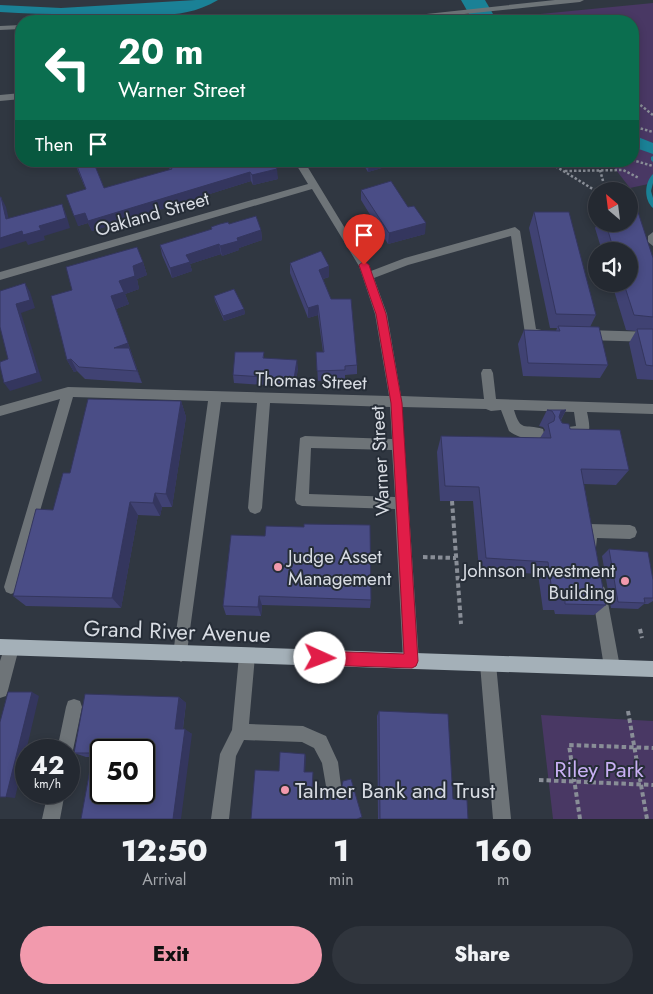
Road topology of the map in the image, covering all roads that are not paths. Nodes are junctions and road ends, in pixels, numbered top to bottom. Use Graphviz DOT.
graph roads {
  1 [pos="580,0"];
  2 [pos="540,2"];
  3 [pos="427,15"];
  4 [pos="15,27"];
  5 [pos="0,28"];
  6 [pos="15,96"];
  7 [pos="0,98"];
  8 [pos="303,167"];
  9 [pos="315,185"];
  10 [pos="0,276"];
  11 [pos="369,276"];
  12 [pos="560,334"];
  13 [pos="578,335"];
  14 [pos="653,337"];
  15 [pos="487,374"];
  16 [pos="68,392"];
  17 [pos="215,397"];
  18 [pos="264,399"];
  19 [pos="396,403"];
  20 [pos="491,406"];
  21 [pos="506,406"];
  22 [pos="580,408"];
  23 [pos="653,409"];
  24 [pos="0,411"];
  25 [pos="538,433"];
  26 [pos="558,433"];
  27 [pos="399,445"];
  28 [pos="401,503"];
  29 [pos="255,508"];
  30 [pos="630,532"];
  31 [pos="594,560"];
  32 [pos="597,579"];
  33 [pos="11,587"];
  34 [pos="5,648"];
  35 [pos="181,654"];
  36 [pos="247,656"];
  37 [pos="412,661"];
  38 [pos="488,664"];
  39 [pos="612,667"];
  40 [pos="653,669"];
  41 [pos="0,690"];
  42 [pos="74,707"];
  43 [pos="240,732"];
  44 [pos="68,739"];
  45 [pos="333,786"];
  46 [pos="54,804"];
  47 [pos="51,819"];
  48 [pos="220,819"];
  49 [pos="502,819"];
  1 -- 2 [label="street"];
  2 -- 3 [label="street"];
  4 -- 5 [label="street"];
  6 -- 7 [label="street"];
  8 -- 9 [label="street, Warner Street"];
  9 -- 10 [label="street, Oakland Street"];
  9 -- 11 [label="street, Warner Street"];
  11 -- 12 [label="street"];
  11 -- 19 [label="street, Warner Street"];
  13 -- 14 [label="street"];
  15 -- 20 [label="street"];
  16 -- 17 [label="street, Thomas Street"];
  16 -- 24 [label="street, Thomas Street"];
  16 -- 33 [label="street"];
  17 -- 18 [label="street, Thomas Street"];
  17 -- 35 [label="street"];
  18 -- 19 [label="street, Thomas Street"];
  18 -- 29 [label="street"];
  19 -- 20 [label="street, Thomas Street"];
  19 -- 27 [label="street, Warner Street"];
  20 -- 21 [label="street, Thomas Street"];
  21 -- 22 [label="street, Thomas Street"];
  21 -- 25 [label="street"];
  22 -- 23 [label="street, Thomas Street"];
  22 -- 26 [label="street"];
  27 -- 28 [label="street, Warner Street"];
  27 -- 28 [label="street"];
  28 -- 37 [label="street, Warner Street"];
  30 -- 31 [label="street"];
  32 -- 39 [label="street"];
  34 -- 35 [label="main road, Grand River Avenue"];
  34 -- 41 [label="street"];
  35 -- 36 [label="main road, Grand River Avenue"];
  36 -- 37 [label="main road, Grand River Avenue"];
  36 -- 43 [label="street"];
  37 -- 38 [label="main road, Grand River Avenue"];
  38 -- 39 [label="main road, Grand River Avenue"];
  38 -- 49 [label="street"];
  39 -- 40 [label="main road, Grand River Avenue"];
  42 -- 44 [label="street"];
  43 -- 45 [label="street"];
  43 -- 48 [label="street"];
  46 -- 47 [label="street"];
}
